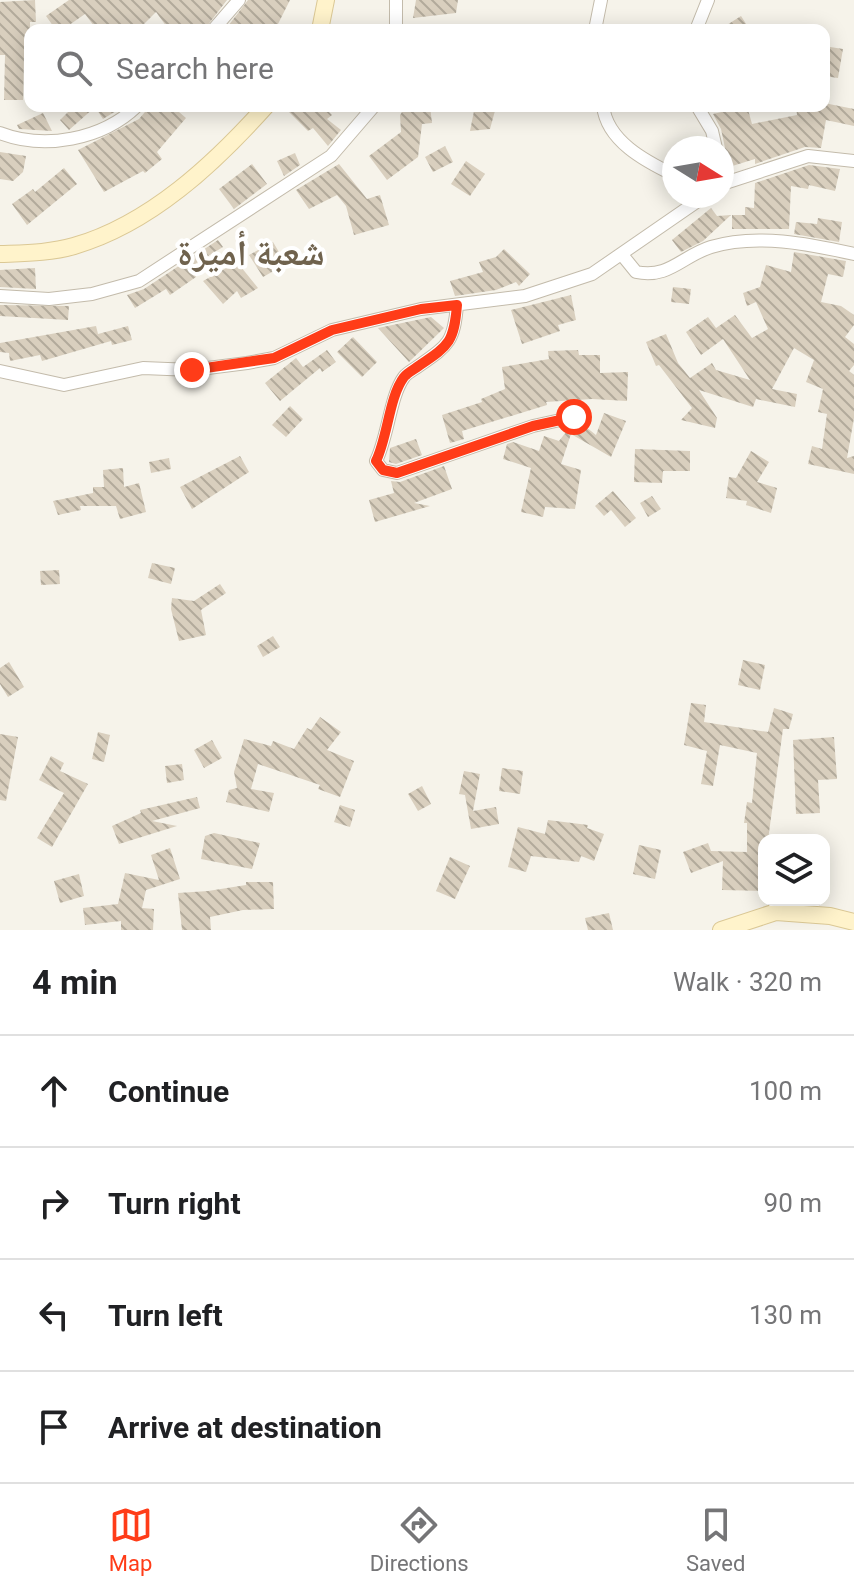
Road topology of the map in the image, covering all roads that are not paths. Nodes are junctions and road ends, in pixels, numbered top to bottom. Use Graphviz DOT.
graph roads {
  1 [pos="239,0"];
  2 [pos="326,0"];
  3 [pos="396,0"];
  4 [pos="601,0"];
  5 [pos="708,0"];
  6 [pos="218,24"];
  7 [pos="321,24"];
  8 [pos="396,24"];
  9 [pos="596,24"];
  10 [pos="698,24"];
  11 [pos="128,112"];
  12 [pos="261,112"];
  13 [pos="369,112"];
  14 [pos="603,112"];
  15 [pos="701,112"];
  16 [pos="0,133"];
  17 [pos="713,136"];
  18 [pos="854,161"];
  19 [pos="662,169"];
  20 [pos="734,180"];
  21 [pos="686,208"];
  22 [pos="0,254"];
  23 [pos="854,254"];
  24 [pos="623,256"];
  25 [pos="0,296"];
  26 [pos="457,305"];
  27 [pos="0,371"];
  28 [pos="574,417"];
  29 [pos="854,922"];
  30 [pos="721,930"];
  1 -- 6 [label="street"];
  2 -- 7 [label="street"];
  3 -- 8 [label="street"];
  4 -- 9 [label="street"];
  5 -- 10 [label="street"];
  11 -- 16 [label="street"];
  12 -- 22 [label="street"];
  13 -- 25 [label="street"];
  14 -- 19 [label="street"];
  15 -- 17 [label="street"];
  18 -- 20 [label="street"];
  21 -- 24 [label="street"];
  23 -- 24 [label="street"];
  24 -- 26 [label="street"];
  26 -- 27 [label="street"];
  26 -- 28 [label="street"];
  29 -- 30 [label="street"];
}
